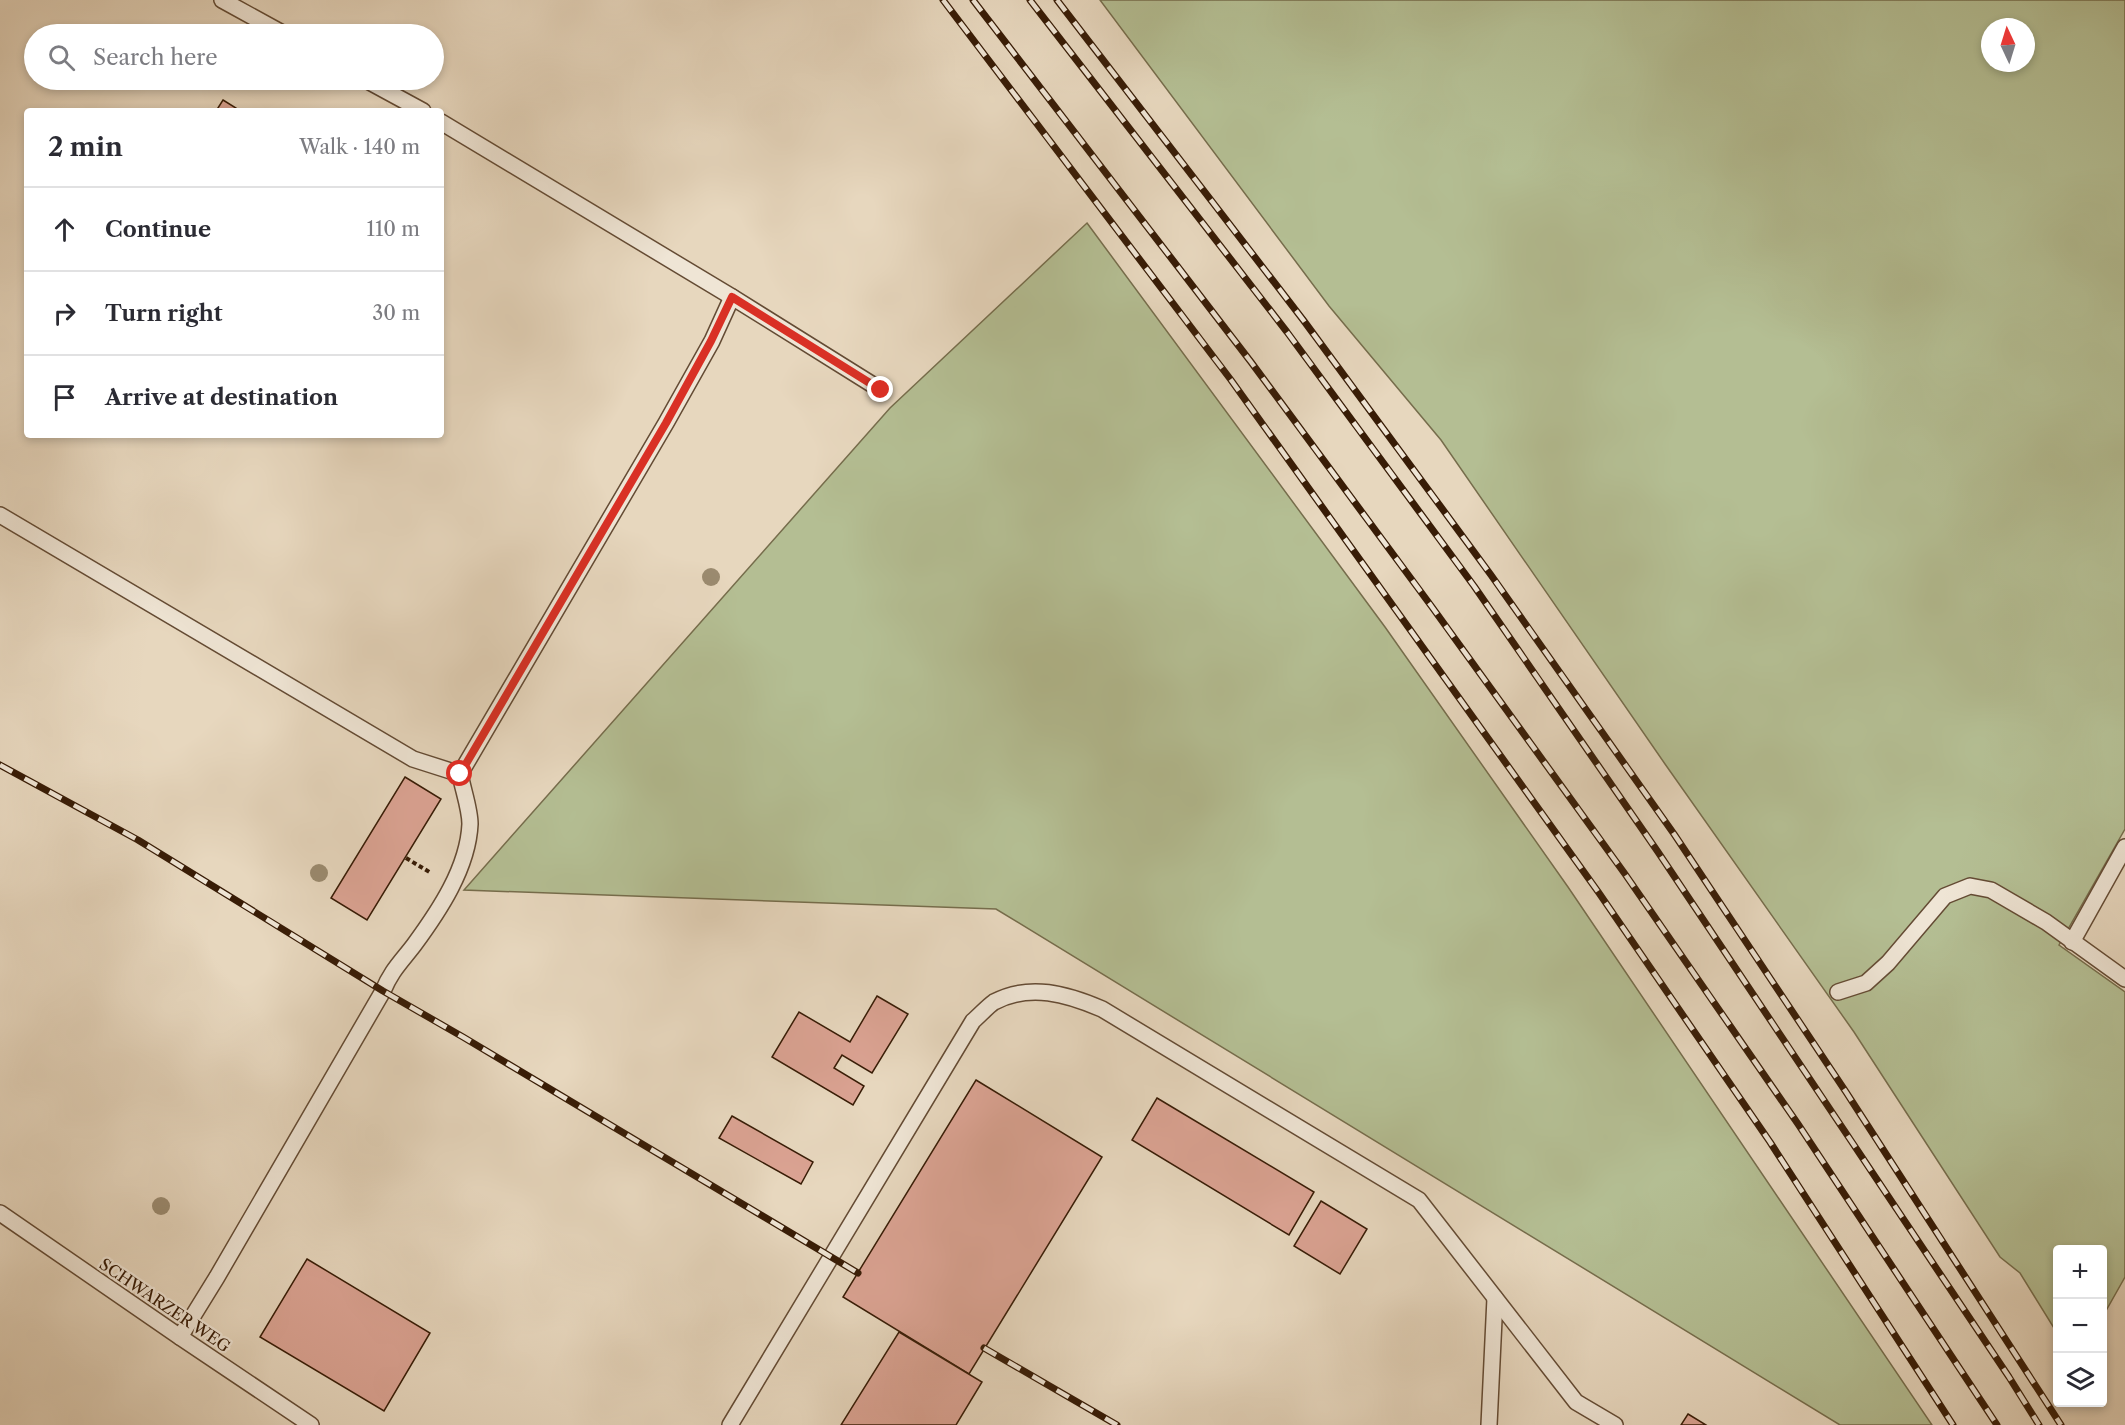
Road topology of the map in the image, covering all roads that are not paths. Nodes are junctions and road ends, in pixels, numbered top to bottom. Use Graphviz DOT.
graph roads {
  1 [pos="222,0"];
  2 [pos="266,24"];
  3 [pos="384,90"];
  4 [pos="417,108"];
  5 [pos="444,124"];
  6 [pos="732,297"];
  7 [pos="881,390"];
  8 [pos="0,515"];
  9 [pos="460,774"];
  10 [pos="2125,847"];
  11 [pos="2072,942"];
  12 [pos="2125,979"];
  13 [pos="1838,992"];
  14 [pos="0,1213"];
  15 [pos="1495,1298"];
  16 [pos="180,1337"];
  17 [pos="311,1425"];
  18 [pos="730,1425"];
  19 [pos="1489,1425"];
  20 [pos="1615,1425"];
  1 -- 2 [label="lane"];
  3 -- 4 [label="lane"];
  5 -- 6 [label="lane"];
  6 -- 7 [label="lane"];
  6 -- 9 [label="lane"];
  8 -- 9 [label="lane"];
  9 -- 16 [label="lane"];
  10 -- 11 [label="lane"];
  11 -- 12 [label="lane"];
  11 -- 13 [label="lane"];
  14 -- 16 [label="lane, SCHWARZER WEG"];
  15 -- 18 [label="lane"];
  15 -- 19 [label="lane"];
  15 -- 20 [label="lane"];
  16 -- 17 [label="lane, SCHWARZER WEG"];
}
